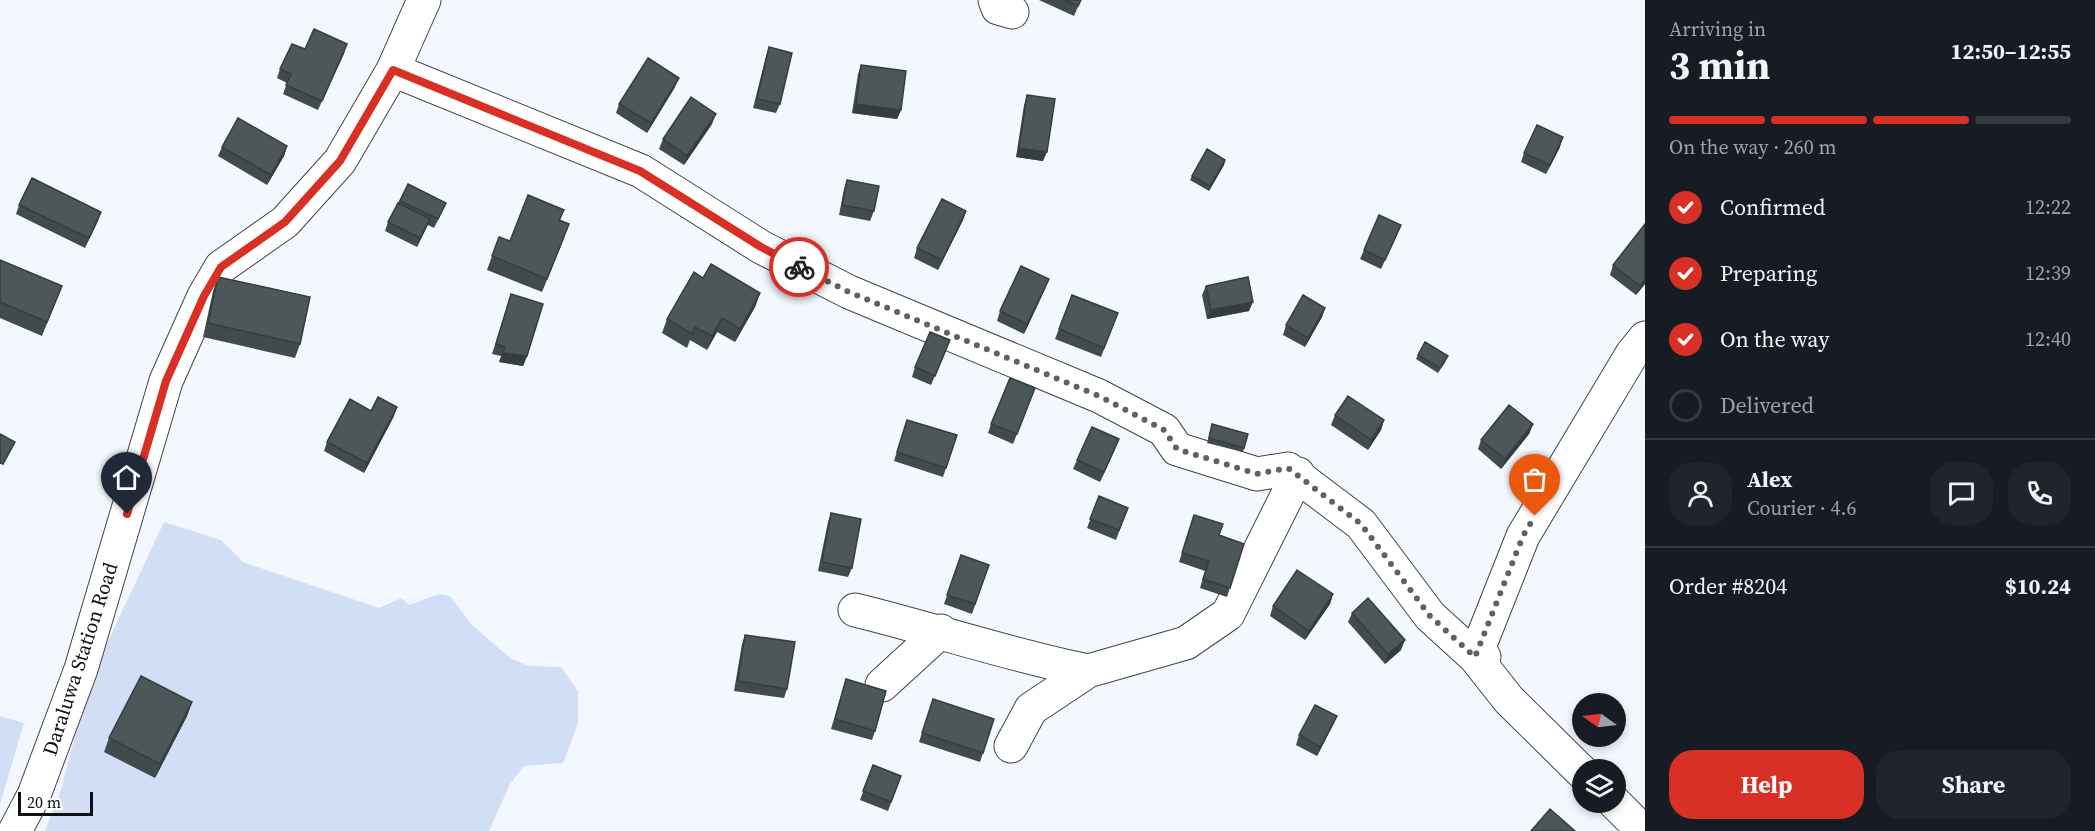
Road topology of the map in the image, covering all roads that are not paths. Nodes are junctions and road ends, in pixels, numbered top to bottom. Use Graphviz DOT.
graph roads {
  1 [pos="424,0"];
  2 [pos="393,70"];
  3 [pos="1645,338"];
  4 [pos="1298,474"];
  5 [pos="855,610"];
  6 [pos="941,631"];
  7 [pos="1479,657"];
  8 [pos="1088,671"];
  9 [pos="882,685"];
  10 [pos="1011,746"];
  11 [pos="1572,762"];
  12 [pos="1625,813"];
  13 [pos="15,831"];
  14 [pos="1643,831"];
  1 -- 2 [label="street, Daraluwa Station Road"];
  2 -- 4 [label="street"];
  2 -- 13 [label="street, Daraluwa Station Road"];
  3 -- 7 [label="street"];
  4 -- 7 [label="street"];
  4 -- 8 [label="street"];
  5 -- 6 [label="street"];
  6 -- 8 [label="street"];
  6 -- 9 [label="street"];
  7 -- 11 [label="street"];
  8 -- 10 [label="street"];
  12 -- 14 [label="street"];
}
